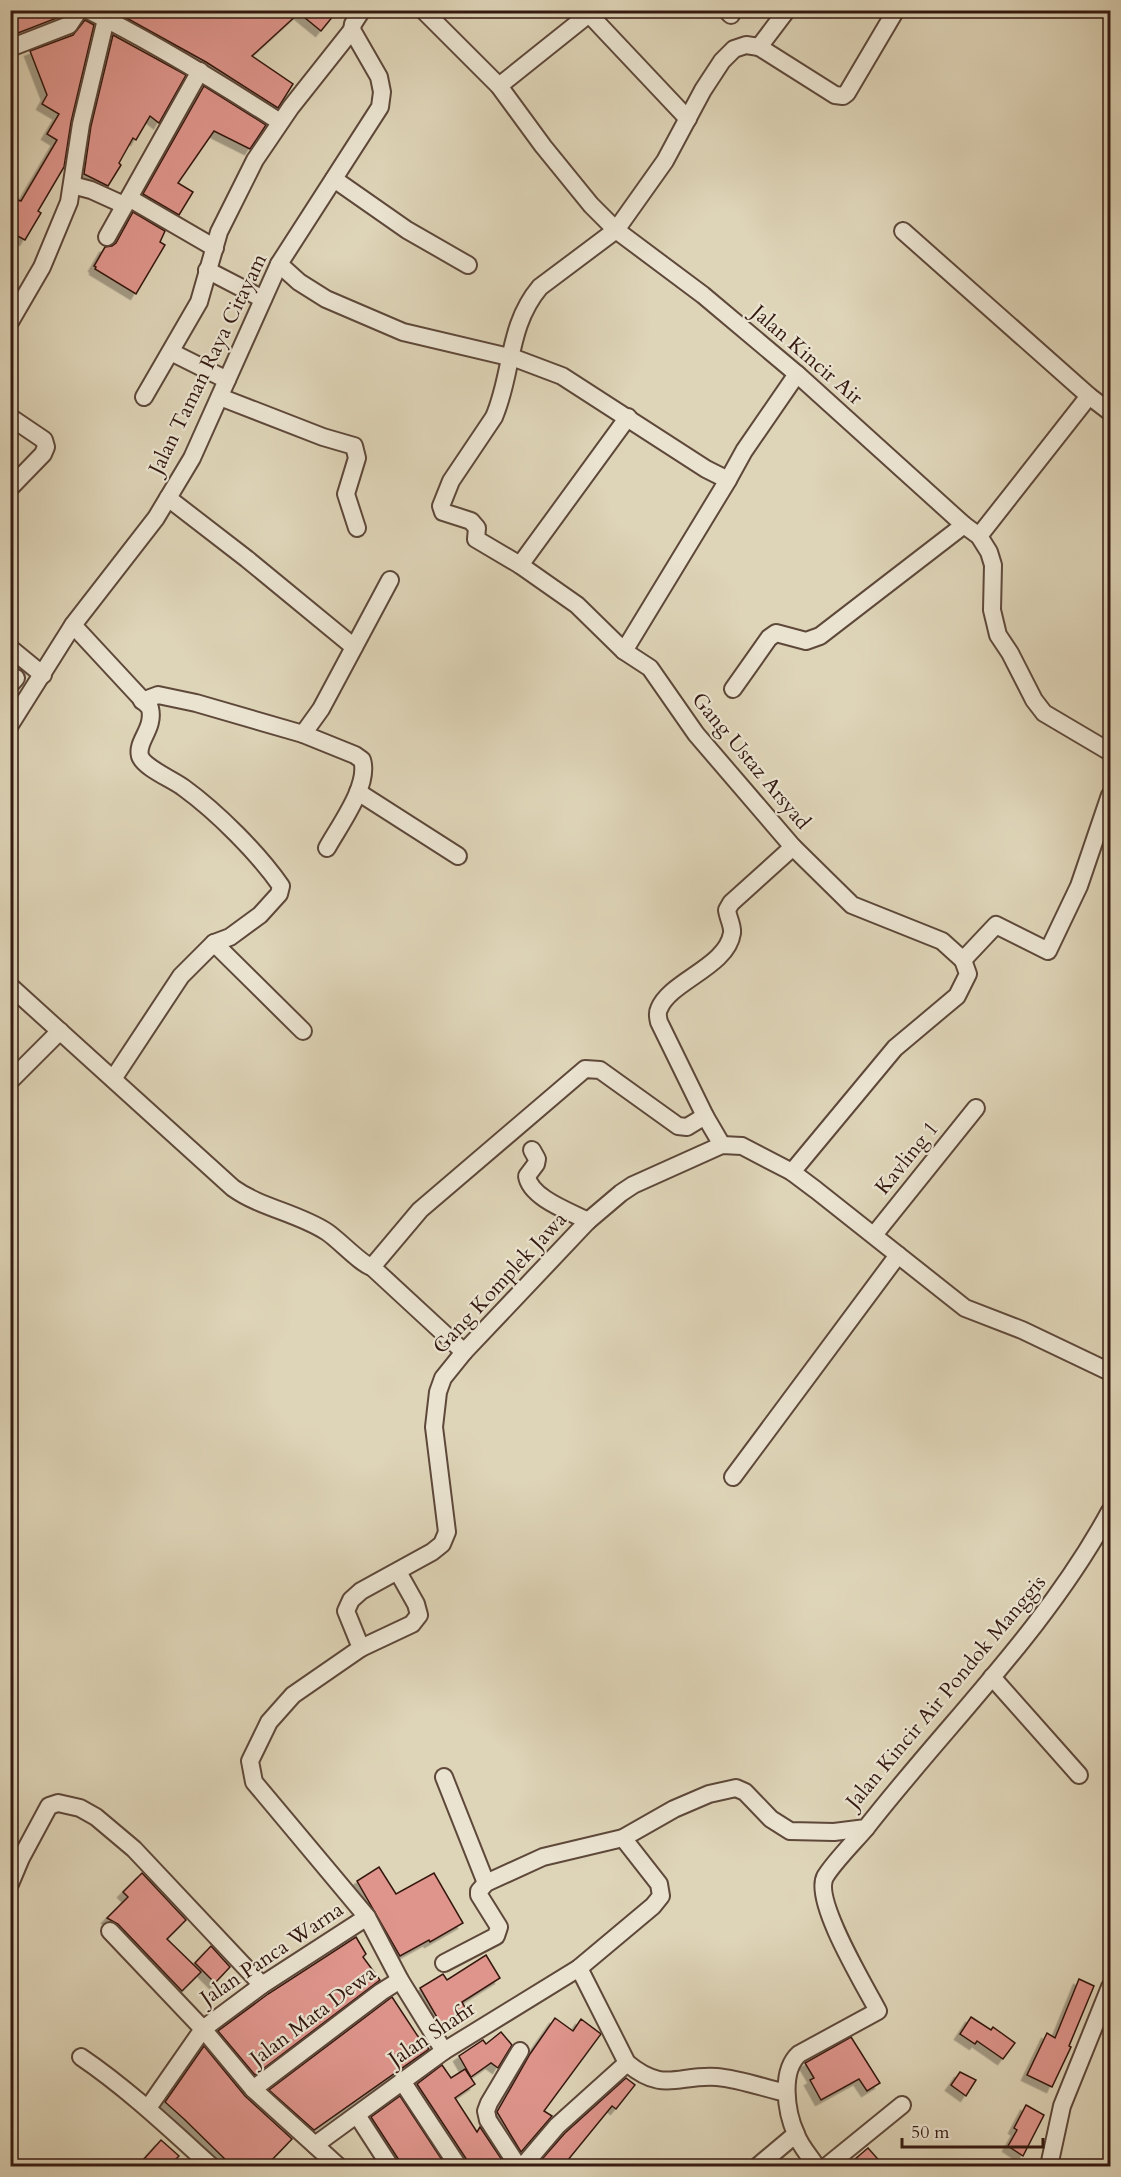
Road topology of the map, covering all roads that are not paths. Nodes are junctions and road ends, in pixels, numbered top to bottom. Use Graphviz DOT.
graph roads {
  1 [pos="79,10"];
  2 [pos="88,10"];
  3 [pos="362,10"];
  4 [pos="423,10"];
  5 [pos="787,10"];
  6 [pos="896,10"];
  7 [pos="591,12"];
  8 [pos="106,19"];
  9 [pos="352,30"];
  10 [pos="759,47"];
  11 [pos="10,48"];
  12 [pos="200,71"];
  13 [pos="499,86"];
  14 [pos="688,119"];
  15 [pos="280,122"];
  16 [pos="333,179"];
  17 [pos="72,185"];
  18 [pos="127,201"];
  19 [pos="616,230"];
  20 [pos="903,231"];
  21 [pos="107,237"];
  22 [pos="214,248"];
  23 [pos="279,264"];
  24 [pos="468,265"];
  25 [pos="207,270"];
  26 [pos="263,299"];
  27 [pos="10,322"];
  28 [pos="171,352"];
  29 [pos="510,357"];
  30 [pos="797,374"];
  31 [pos="227,380"];
  32 [pos="1089,396"];
  33 [pos="144,397"];
  34 [pos="220,397"];
  35 [pos="1110,412"];
  36 [pos="10,417"];
  37 [pos="628,417"];
  38 [pos="728,480"];
  39 [pos="10,488"];
  40 [pos="168,498"];
  41 [pos="964,525"];
  42 [pos="357,528"];
  43 [pos="979,536"];
  44 [pos="520,565"];
  45 [pos="390,580"];
  46 [pos="73,625"];
  47 [pos="354,647"];
  48 [pos="10,648"];
  49 [pos="624,651"];
  50 [pos="43,675"];
  51 [pos="733,689"];
  52 [pos="142,701"];
  53 [pos="10,725"];
  54 [pos="303,734"];
  55 [pos="1110,752"];
  56 [pos="358,792"];
  57 [pos="1110,795"];
  58 [pos="793,847"];
  59 [pos="327,848"];
  60 [pos="458,856"];
  61 [pos="214,943"];
  62 [pos="963,960"];
  63 [pos="10,986"];
  64 [pos="60,1031"];
  65 [pos="303,1031"];
  66 [pos="113,1079"];
  67 [pos="10,1081"];
  68 [pos="976,1108"];
  69 [pos="705,1116"];
  70 [pos="722,1145"];
  71 [pos="532,1150"];
  72 [pos="792,1172"];
  73 [pos="588,1221"];
  74 [pos="874,1235"];
  75 [pos="898,1255"];
  76 [pos="372,1267"];
  77 [pos="464,1352"];
  78 [pos="1110,1372"];
  79 [pos="733,1478"];
  80 [pos="1110,1511"];
  81 [pos="398,1572"];
  82 [pos="361,1648"];
  83 [pos="992,1677"];
  84 [pos="1079,1775"];
  85 [pos="444,1777"];
  86 [pos="866,1827"];
  87 [pos="623,1838"];
  88 [pos="486,1883"];
  89 [pos="10,1884"];
  90 [pos="367,1917"];
  91 [pos="110,1931"];
  92 [pos="444,1963"];
  93 [pos="579,1968"];
  94 [pos="400,1980"];
  95 [pos="262,1985"];
  96 [pos="1110,1987"];
  97 [pos="203,2029"];
  98 [pos="444,2051"];
  99 [pos="520,2051"];
  100 [pos="81,2057"];
  101 [pos="627,2063"];
  102 [pos="402,2081"];
  103 [pos="253,2089"];
  104 [pos="786,2093"];
  105 [pos="902,2105"];
  106 [pos="148,2108"];
  107 [pos="357,2115"];
  108 [pos="796,2134"];
  109 [pos="315,2145"];
  110 [pos="211,2166"];
  111 [pos="338,2166"];
  112 [pos="390,2166"];
  113 [pos="458,2166"];
  114 [pos="518,2166"];
  115 [pos="523,2166"];
  116 [pos="758,2166"];
  117 [pos="816,2166"];
  118 [pos="827,2166"];
  119 [pos="1048,2166"];
  1 -- 11 [label="street"];
  2 -- 8 [label="street"];
  3 -- 9 [label="street"];
  4 -- 13 [label="street, Jalan Kincir Air"];
  5 -- 10 [label="street"];
  6 -- 10 [label="street"];
  7 -- 13 [label="street"];
  7 -- 14 [label="street"];
  8 -- 12 [label="street"];
  8 -- 17 [label="street"];
  9 -- 15 [label="street"];
  9 -- 16 [label="street, Jalan Taman Raya Citayam"];
  10 -- 14 [label="street"];
  12 -- 15 [label="street"];
  12 -- 18 [label="street"];
  13 -- 19 [label="street, Jalan Kincir Air"];
  14 -- 19 [label="street"];
  15 -- 22 [label="street"];
  16 -- 23 [label="street, Jalan Taman Raya Citayam"];
  16 -- 24 [label="street"];
  17 -- 18 [label="street"];
  17 -- 27 [label="street"];
  18 -- 21 [label="street"];
  18 -- 22 [label="street"];
  19 -- 29 [label="street"];
  19 -- 30 [label="street, Jalan Kincir Air"];
  20 -- 32 [label="street"];
  22 -- 25 [label="street"];
  23 -- 26 [label="street, Jalan Taman Raya Citayam"];
  23 -- 29 [label="street"];
  25 -- 26 [label="street"];
  25 -- 28 [label="street"];
  26 -- 31 [label="street, Jalan Taman Raya Citayam"];
  28 -- 31 [label="street"];
  28 -- 33 [label="street"];
  29 -- 37 [label="street"];
  29 -- 44 [label="street, Gang Ustaz Arsyad"];
  30 -- 38 [label="street"];
  30 -- 41 [label="street, Jalan Kincir Air"];
  31 -- 34 [label="street, Jalan Taman Raya Citayam"];
  32 -- 35 [label="street"];
  32 -- 43 [label="street"];
  34 -- 40 [label="street, Jalan Taman Raya Citayam"];
  34 -- 42 [label="street"];
  36 -- 39 [label="street"];
  37 -- 38 [label="street"];
  37 -- 44 [label="street"];
  38 -- 49 [label="street"];
  40 -- 46 [label="street, Jalan Taman Raya Citayam"];
  40 -- 47 [label="street"];
  41 -- 43 [label="street, Jalan Kincir Air"];
  41 -- 51 [label="street"];
  43 -- 55 [label="street, Jalan Kincir Air"];
  44 -- 49 [label="street, Gang Ustaz Arsyad"];
  45 -- 47 [label="street"];
  46 -- 50 [label="street, Jalan Taman Raya Citayam"];
  46 -- 52 [label="street"];
  47 -- 54 [label="street"];
  48 -- 50 [label="street"];
  49 -- 58 [label="street, Gang Ustaz Arsyad"];
  50 -- 53 [label="street, Jalan Taman Raya Citayam"];
  52 -- 54 [label="street"];
  52 -- 61 [label="street"];
  54 -- 56 [label="street"];
  56 -- 59 [label="street"];
  56 -- 60 [label="street"];
  57 -- 62 [label="street"];
  58 -- 62 [label="street, Gang Ustaz Arsyad"];
  58 -- 69 [label="street"];
  61 -- 65 [label="street"];
  61 -- 66 [label="street"];
  62 -- 72 [label="street"];
  63 -- 64 [label="street"];
  64 -- 66 [label="street"];
  64 -- 67 [label="street"];
  66 -- 76 [label="street"];
  68 -- 74 [label="street, Kavling 1"];
  69 -- 70 [label="street"];
  69 -- 76 [label="street"];
  70 -- 72 [label="street"];
  70 -- 73 [label="street, Gang Komplek Jawa"];
  71 -- 73 [label="street"];
  72 -- 74 [label="street"];
  73 -- 77 [label="street, Gang Komplek Jawa"];
  74 -- 75 [label="street"];
  75 -- 78 [label="street"];
  75 -- 79 [label="street"];
  76 -- 77 [label="street"];
  77 -- 81 [label="street, Gang Komplek Jawa"];
  80 -- 83 [label="street, Jalan Kincir Air Pondok Manggis"];
  81 -- 82 [label="street, Gang Komplek Jawa"];
  81 -- 82 [label="street"];
  82 -- 90 [label="street"];
  83 -- 84 [label="street"];
  83 -- 86 [label="street, Jalan Kincir Air Pondok Manggis"];
  85 -- 88 [label="street"];
  86 -- 87 [label="street, Jalan Kincir Air Pondok Manggis"];
  86 -- 104 [label="street"];
  87 -- 88 [label="street"];
  87 -- 93 [label="street"];
  88 -- 92 [label="street"];
  89 -- 95 [label="street"];
  90 -- 94 [label="street"];
  90 -- 95 [label="street, Jalan Panca Warna"];
  91 -- 97 [label="street"];
  93 -- 98 [label="street, Jalan Shafir"];
  93 -- 101 [label="street"];
  94 -- 98 [label="street"];
  94 -- 103 [label="street, Jalan Mata Dewa"];
  95 -- 97 [label="street, Jalan Panca Warna"];
  96 -- 119 [label="street"];
  97 -- 103 [label="street"];
  97 -- 106 [label="street, Jalan Panca Warna"];
  98 -- 102 [label="street, Jalan Shafir"];
  99 -- 114 [label="street"];
  100 -- 106 [label="street"];
  101 -- 104 [label="street"];
  101 -- 115 [label="street"];
  102 -- 107 [label="street, Jalan Shafir"];
  102 -- 113 [label="street"];
  103 -- 109 [label="street"];
  104 -- 108 [label="street"];
  105 -- 118 [label="street"];
  106 -- 110 [label="street"];
  107 -- 109 [label="street, Jalan Shafir"];
  107 -- 112 [label="street"];
  108 -- 116 [label="street"];
  108 -- 117 [label="street"];
  109 -- 111 [label="street"];
}
